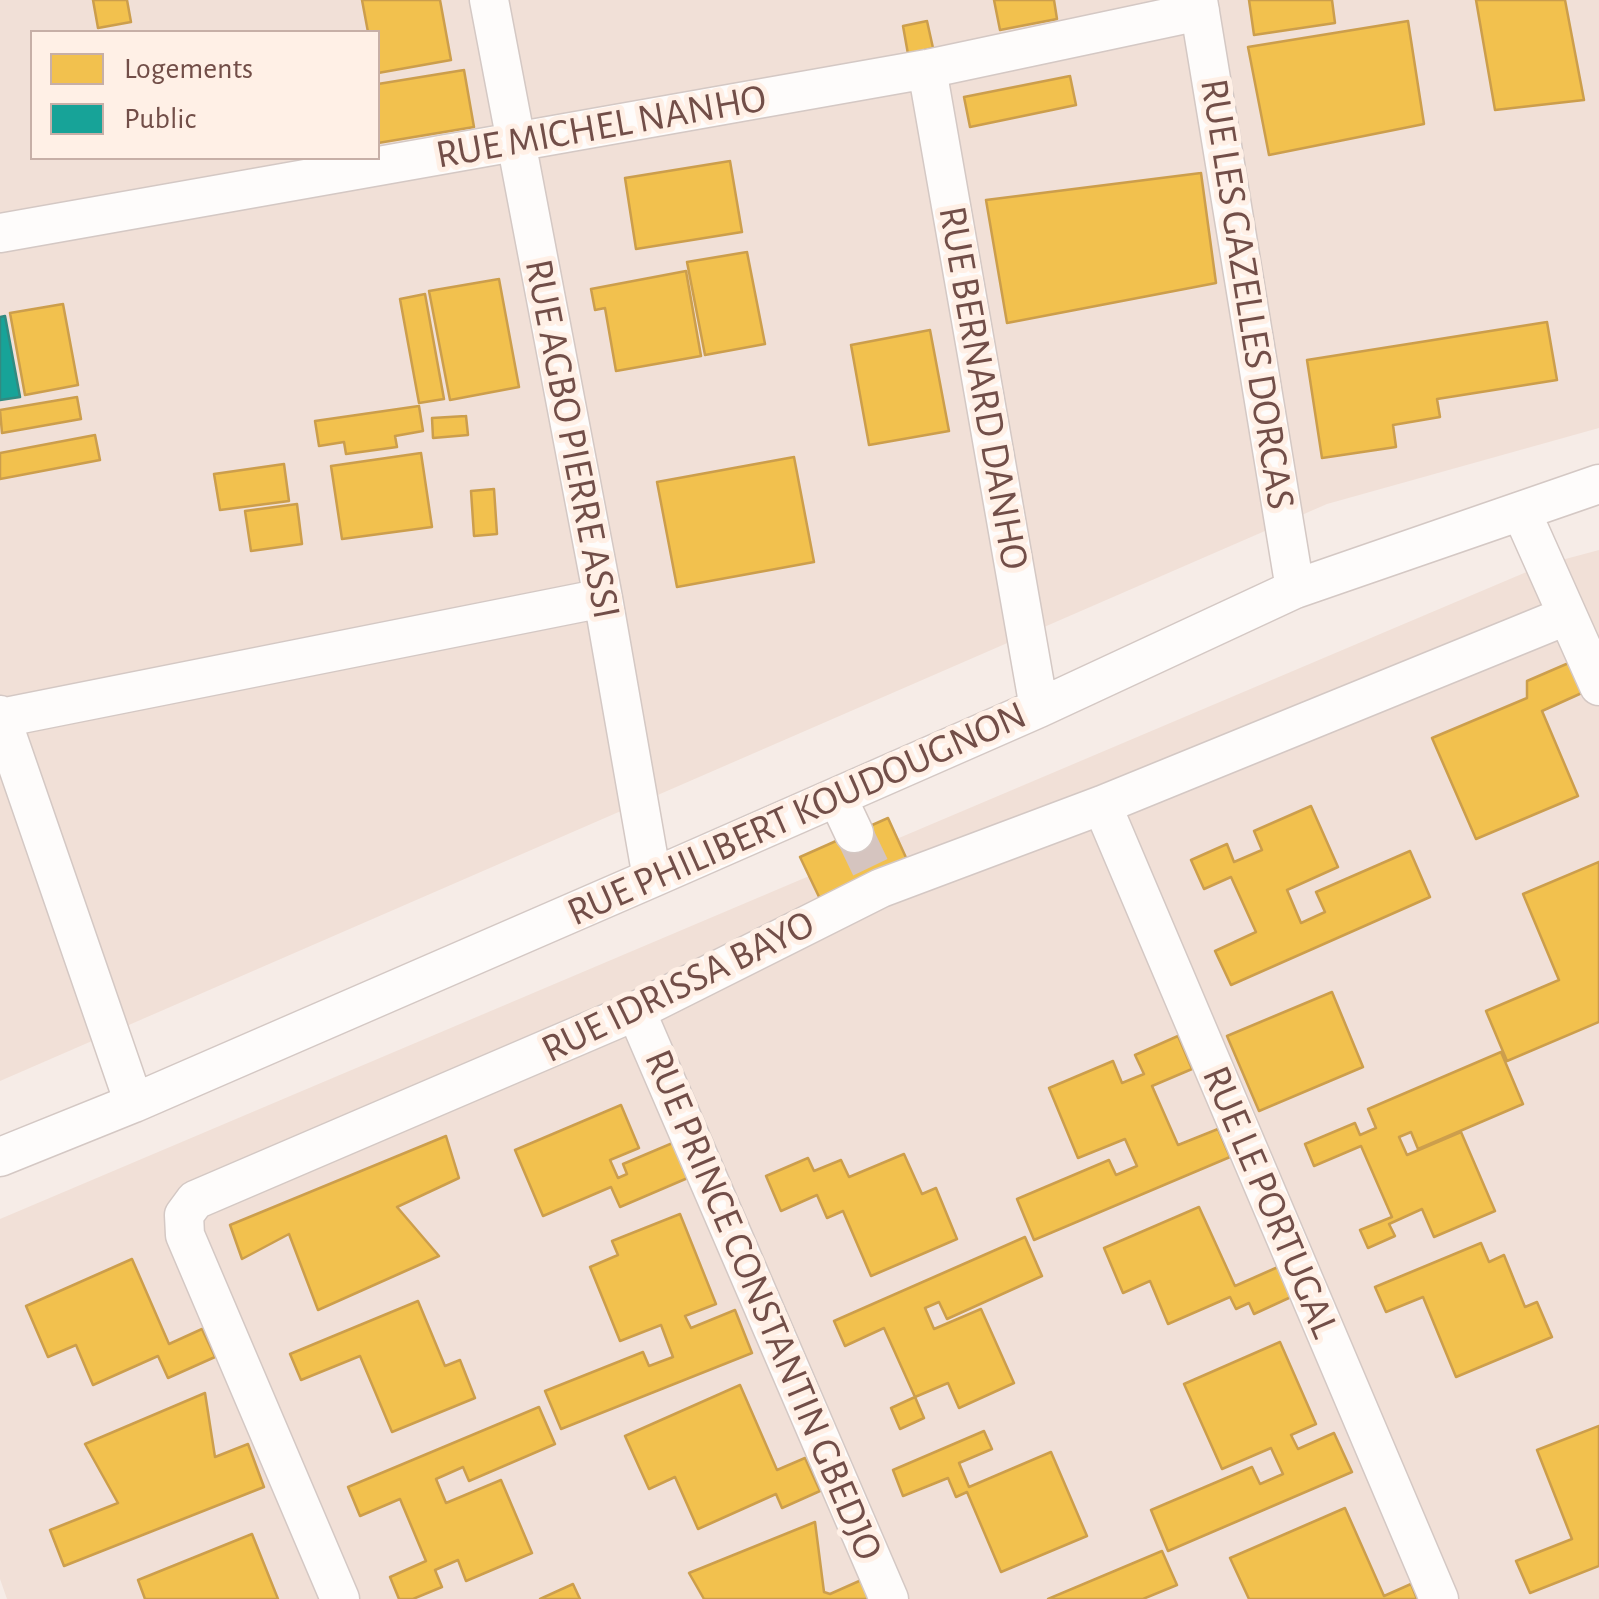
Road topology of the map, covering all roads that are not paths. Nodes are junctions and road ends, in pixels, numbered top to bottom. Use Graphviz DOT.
graph roads {
  1 [pos="489,0"];
  2 [pos="1200,6"];
  3 [pos="927,68"];
  4 [pos="516,143"];
  5 [pos="0,233"];
  6 [pos="1599,484"];
  7 [pos="1521,510"];
  8 [pos="1295,588"];
  9 [pos="603,598"];
  10 [pos="1566,616"];
  11 [pos="1599,686"];
  12 [pos="1039,708"];
  13 [pos="1,717"];
  14 [pos="837,797"];
  15 [pos="1102,805"];
  16 [pos="854,833"];
  17 [pos="652,878"];
  18 [pos="636,1011"];
  19 [pos="134,1104"];
  20 [pos="0,1157"];
  21 [pos="340,1599"];
  22 [pos="889,1599"];
  23 [pos="1438,1599"];
  1 -- 4 [label="street, RUE AGBO PIERRE ASSI"];
  2 -- 3 [label="street, RUE MICHEL NANHO"];
  2 -- 8 [label="street, RUE LES GAZELLES DORCAS"];
  3 -- 4 [label="street, RUE MICHEL NANHO"];
  3 -- 12 [label="street, RUE BERNARD DANHO"];
  4 -- 5 [label="street, RUE MICHEL NANHO"];
  4 -- 9 [label="street, RUE AGBO PIERRE ASSI"];
  6 -- 7 [label="street, RUE PHILIBERT KOUDOUGNON"];
  7 -- 8 [label="street, RUE PHILIBERT KOUDOUGNON"];
  7 -- 10 [label="street"];
  8 -- 12 [label="street, RUE PHILIBERT KOUDOUGNON"];
  9 -- 13 [label="street"];
  9 -- 17 [label="street, RUE AGBO PIERRE ASSI"];
  10 -- 11 [label="street"];
  10 -- 15 [label="street, RUE IDRISSA BAYO"];
  12 -- 14 [label="street, RUE PHILIBERT KOUDOUGNON"];
  13 -- 19 [label="street"];
  14 -- 16 [label="street"];
  14 -- 17 [label="street, RUE PHILIBERT KOUDOUGNON"];
  15 -- 18 [label="street, RUE IDRISSA BAYO"];
  15 -- 23 [label="street, RUE LE PORTUGAL"];
  17 -- 19 [label="street, RUE PHILIBERT KOUDOUGNON"];
  18 -- 21 [label="street, RUE IDRISSA BAYO"];
  18 -- 22 [label="street, RUE PRINCE CONSTANTIN GBEDJO"];
  19 -- 20 [label="street, RUE PHILIBERT KOUDOUGNON"];
}
